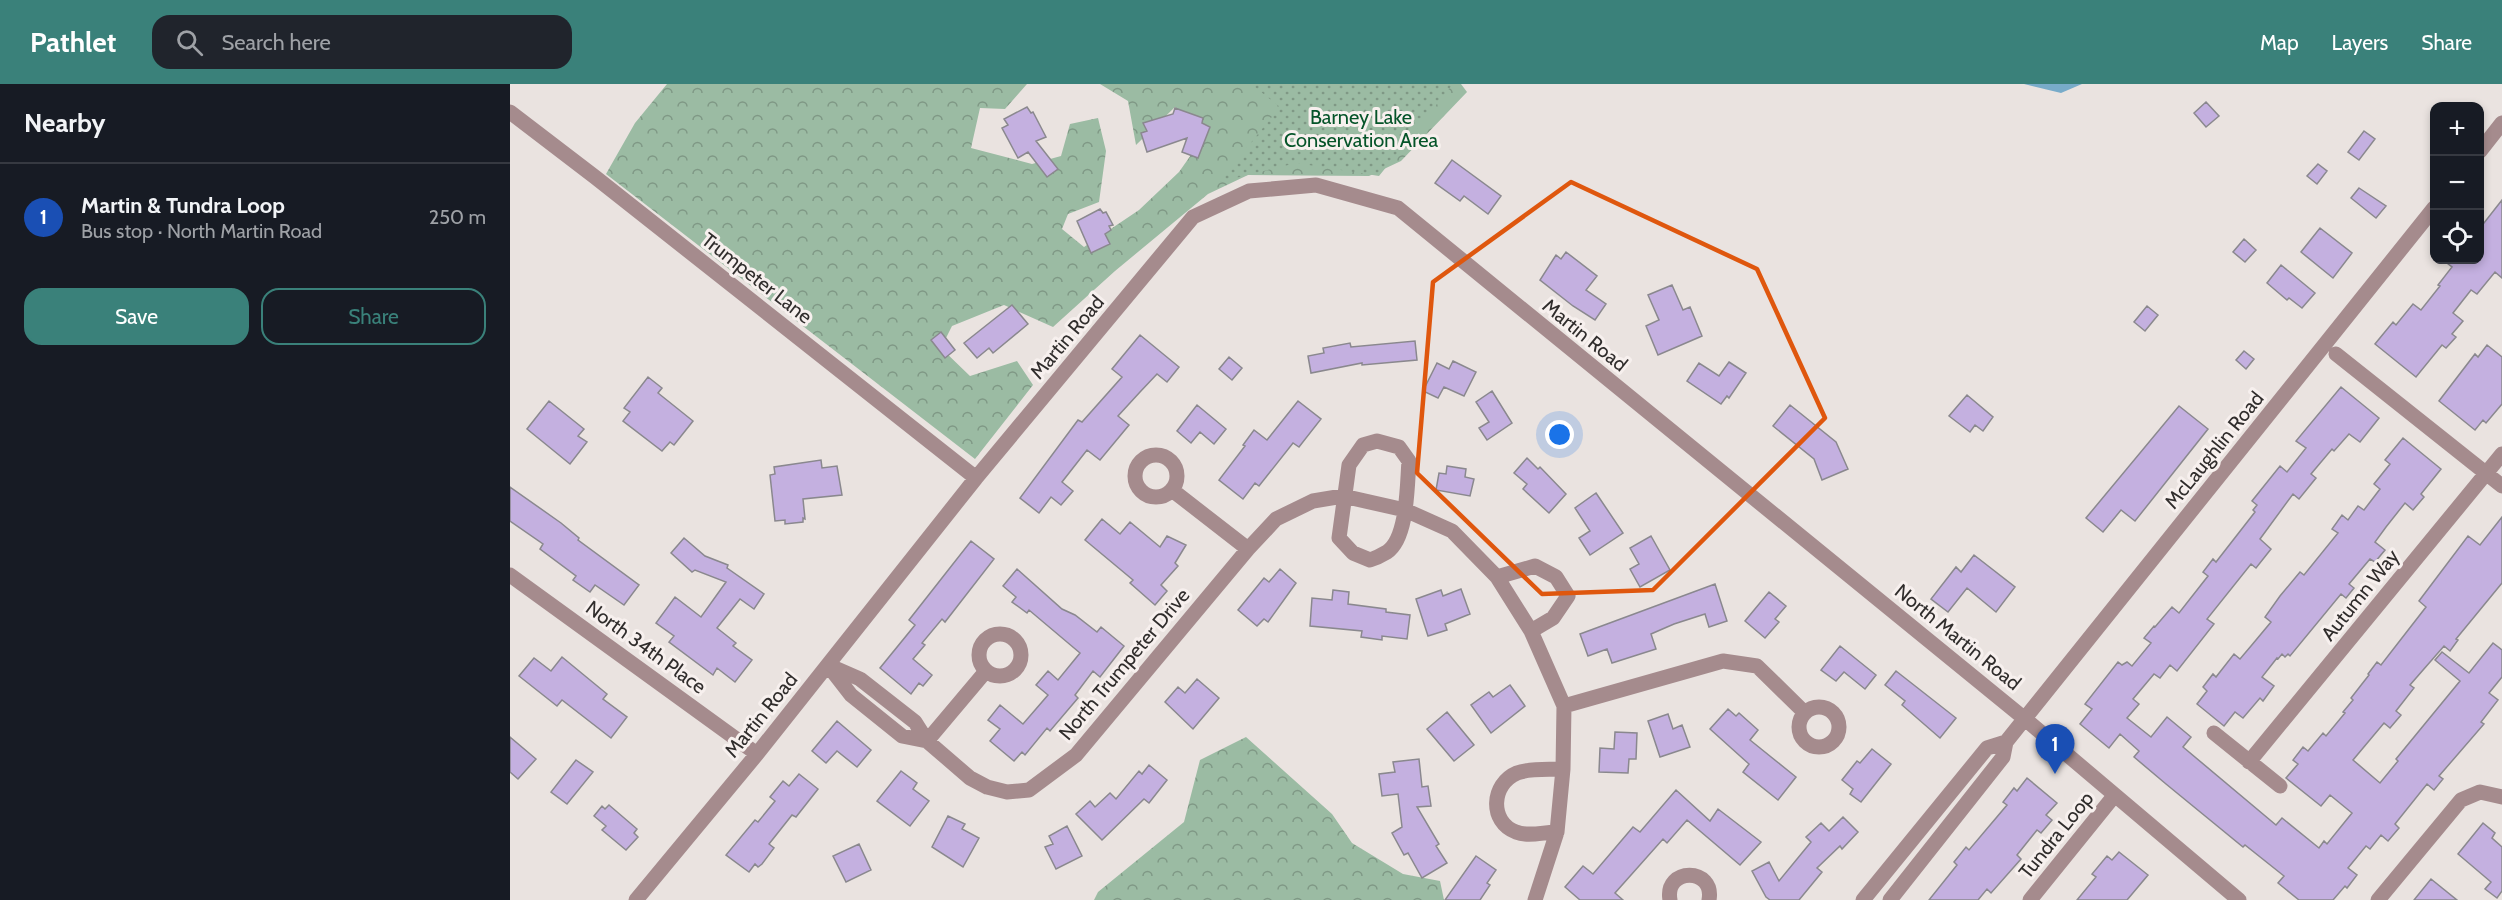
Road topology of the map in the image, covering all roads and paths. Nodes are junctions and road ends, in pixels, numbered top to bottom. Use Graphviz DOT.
graph roads {
  1 [pos="510,112"];
  2 [pos="2502,123"];
  3 [pos="2484,146"];
  4 [pos="2432,210"];
  5 [pos="2336,354"];
  6 [pos="1646,412"];
  7 [pos="2502,454"];
  8 [pos="2487,473"];
  9 [pos="976,478"];
  10 [pos="2502,486"];
  11 [pos="1172,490"];
  12 [pos="1343,496"];
  13 [pos="1405,510"];
  14 [pos="1248,549"];
  15 [pos="510,575"];
  16 [pos="1497,577"];
  17 [pos="1531,632"];
  18 [pos="828,665"];
  19 [pos="986,671"];
  20 [pos="1564,706"];
  21 [pos="1805,713"];
  22 [pos="2025,719"];
  23 [pos="2214,734"];
  24 [pos="927,741"];
  25 [pos="2006,742"];
  26 [pos="757,754"];
  27 [pos="2249,762"];
  28 [pos="1563,769"];
  29 [pos="2280,786"];
  30 [pos="2114,796"];
  31 [pos="2502,797"];
  32 [pos="1557,832"];
  33 [pos="636,900"];
  34 [pos="1535,900"];
  35 [pos="1670,900"];
  36 [pos="1709,900"];
  37 [pos="1863,900"];
  38 [pos="1890,900"];
  39 [pos="2030,900"];
  40 [pos="2239,900"];
  41 [pos="2378,900"];
  1 -- 9 [label="street, Trumpeter Lane"];
  2 -- 3 [label="street"];
  4 -- 22 [label="street, McLaughlin Road"];
  5 -- 8 [label="street"];
  6 -- 9 [label="street, Martin Road"];
  6 -- 22 [label="street, North Martin Road"];
  7 -- 8 [label="street, Autumn Way"];
  8 -- 10 [label="street"];
  8 -- 27 [label="street, Autumn Way"];
  9 -- 18 [label="street, Martin Road"];
  11 -- 14 [label="street"];
  12 -- 13 [label="street, North Trumpeter Drive"];
  12 -- 13 [label="street"];
  12 -- 13 [label="street"];
  12 -- 14 [label="street, North Trumpeter Drive"];
  13 -- 16 [label="street, North Trumpeter Drive"];
  14 -- 24 [label="street, North Trumpeter Drive"];
  15 -- 26 [label="street, North 34th Place"];
  16 -- 17 [label="street, North Trumpeter Drive"];
  16 -- 17 [label="street"];
  17 -- 20 [label="street, North Trumpeter Drive"];
  18 -- 24 [label="street, North Trumpeter Drive"];
  18 -- 26 [label="street, Martin Road"];
  19 -- 24 [label="street"];
  20 -- 21 [label="street"];
  20 -- 28 [label="street, North Trumpeter Drive"];
  22 -- 25 [label="street, McLaughlin Road"];
  22 -- 30 [label="street, North Martin Road"];
  23 -- 27 [label="street"];
  25 -- 37 [label="street"];
  25 -- 38 [label="street"];
  26 -- 33 [label="street, Martin Road"];
  27 -- 29 [label="street"];
  28 -- 32 [label="street, North Trumpeter Drive"];
  28 -- 32 [label="street"];
  30 -- 39 [label="street, Tundra Loop"];
  30 -- 40 [label="street, North Martin Road"];
  31 -- 41 [label="street"];
  32 -- 34 [label="street, North Trumpeter Drive"];
  35 -- 36 [label="street"];
}
